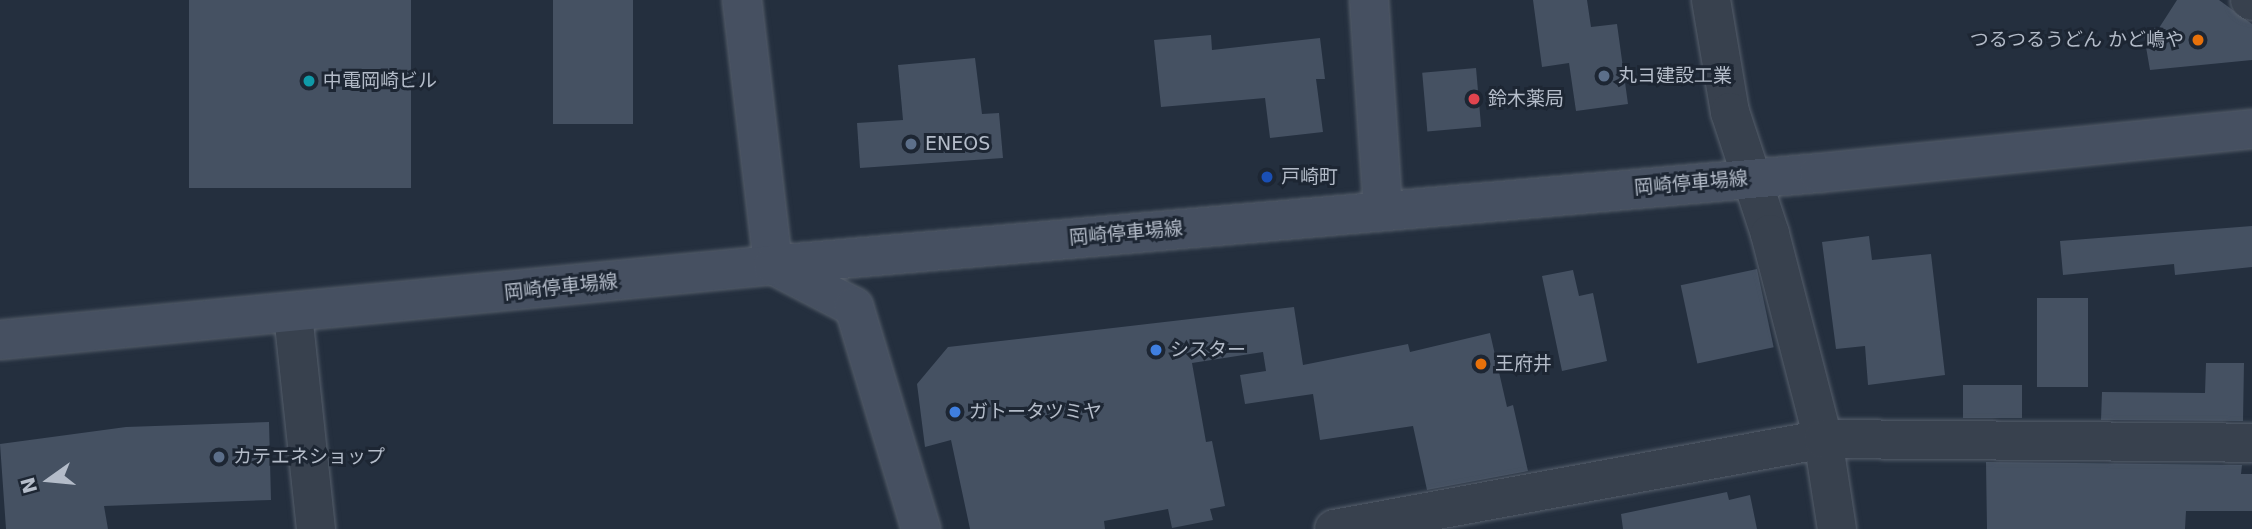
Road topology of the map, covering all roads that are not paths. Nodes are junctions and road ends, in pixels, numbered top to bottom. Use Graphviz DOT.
graph roads {
  1 [pos="742,0"];
  2 [pos="1369,0"];
  3 [pos="1711,0"];
  4 [pos="2252,129"];
  5 [pos="1750,178"];
  6 [pos="1383,210"];
  7 [pos="774,265"];
  8 [pos="293,314"];
  9 [pos="0,341"];
  10 [pos="1823,439"];
  11 [pos="2252,443"];
  12 [pos="316,529"];
  13 [pos="921,529"];
  14 [pos="1334,529"];
  15 [pos="1837,529"];
  1 -- 7 [label="main road"];
  2 -- 6 [label="main road"];
  3 -- 5 [label="street"];
  4 -- 5 [label="main road, 岡崎停車場線"];
  5 -- 6 [label="main road, 岡崎停車場線"];
  5 -- 10 [label="street"];
  6 -- 7 [label="main road, 岡崎停車場線"];
  7 -- 8 [label="main road, 岡崎停車場線"];
  7 -- 13 [label="main road"];
  8 -- 9 [label="main road, 岡崎停車場線"];
  8 -- 12 [label="street"];
  10 -- 11 [label="street"];
  10 -- 14 [label="street"];
  10 -- 15 [label="street"];
}
